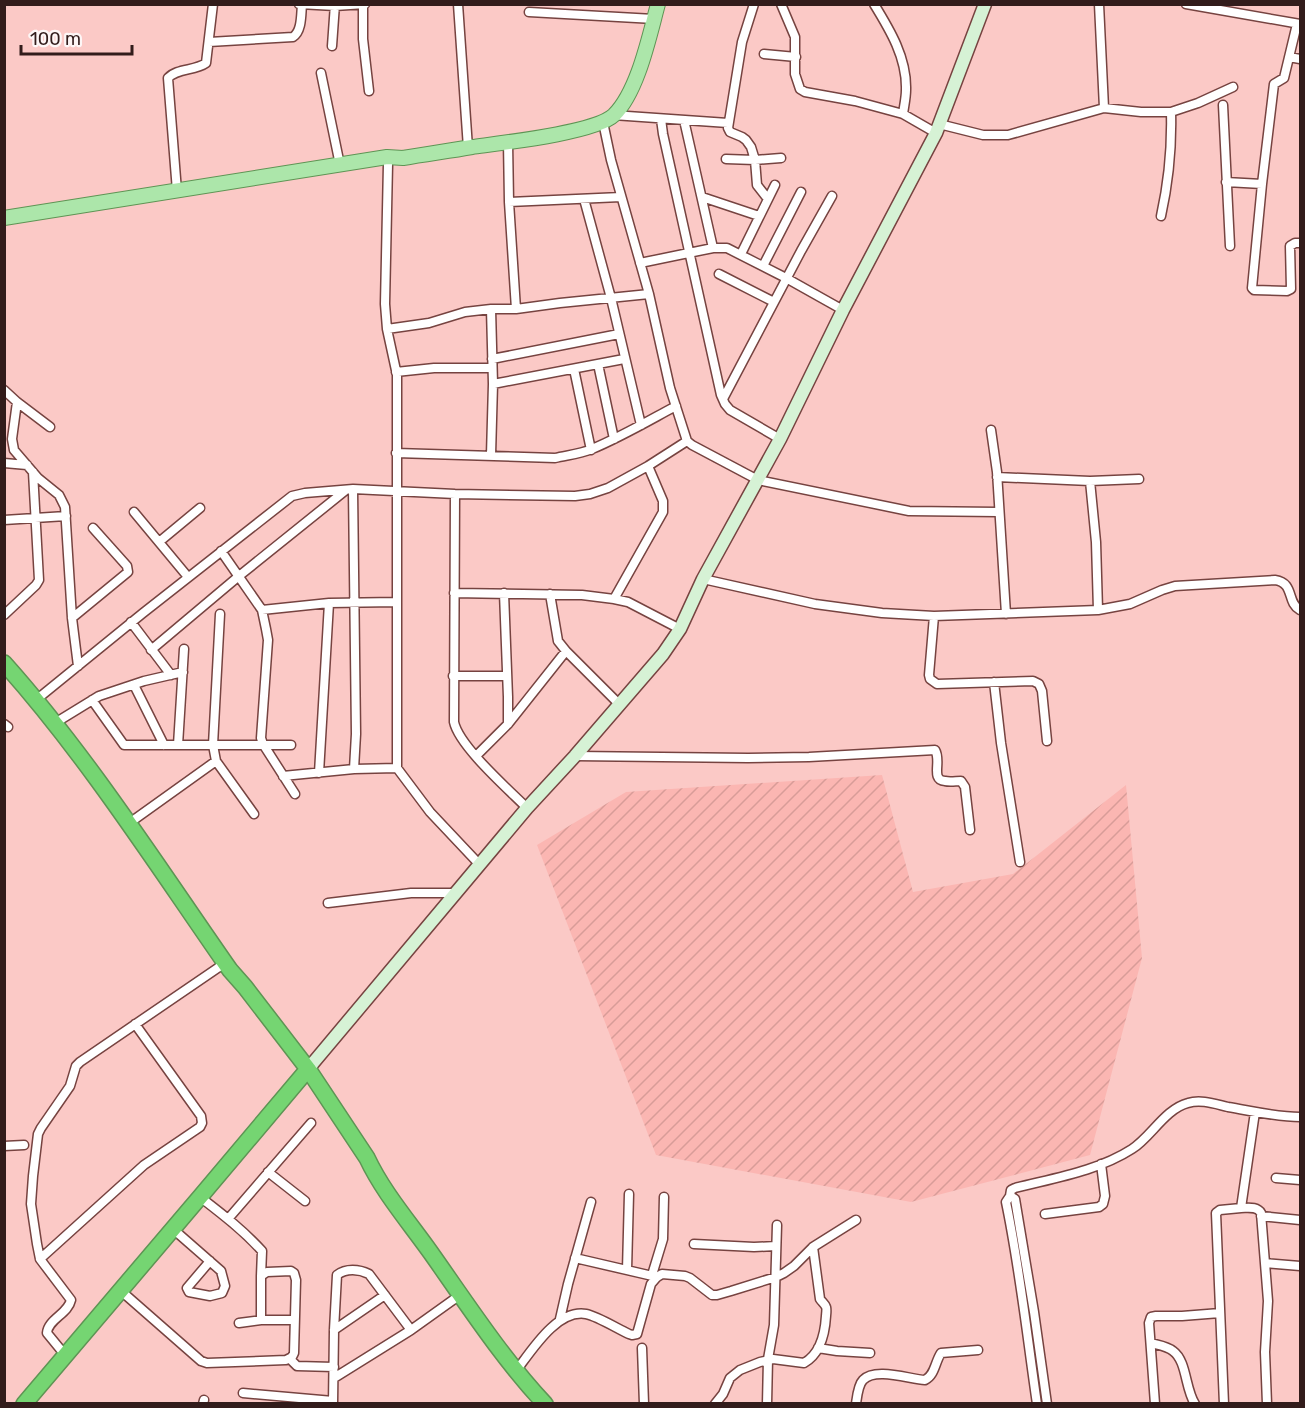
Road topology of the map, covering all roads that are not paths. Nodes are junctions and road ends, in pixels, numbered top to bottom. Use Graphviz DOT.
graph roads {
  1 [pos="213,4"];
  2 [pos="458,4"];
  3 [pos="658,4"];
  4 [pos="754,4"];
  5 [pos="781,4"];
  6 [pos="874,4"];
  7 [pos="985,4"];
  8 [pos="1099,4"];
  9 [pos="1186,4"];
  10 [pos="301,5"];
  11 [pos="335,5"];
  12 [pos="364,5"];
  13 [pos="1206,6"];
  14 [pos="529,12"];
  15 [pos="654,19"];
  16 [pos="1299,24"];
  17 [pos="209,42"];
  18 [pos="332,46"];
  19 [pos="764,54"];
  20 [pos="796,57"];
  21 [pos="1289,57"];
  22 [pos="1300,59"];
  23 [pos="321,73"];
  24 [pos="1233,87"];
  25 [pos="369,92"];
  26 [pos="1223,105"];
  27 [pos="1104,108"];
  28 [pos="1171,112"];
  29 [pos="903,114"];
  30 [pos="608,118"];
  31 [pos="661,119"];
  32 [pos="684,120"];
  33 [pos="728,123"];
  34 [pos="938,129"];
  35 [pos="508,142"];
  36 [pos="468,148"];
  37 [pos="781,158"];
  38 [pos="726,159"];
  39 [pos="387,160"];
  40 [pos="755,160"];
  41 [pos="340,165"];
  42 [pos="1226,182"];
  43 [pos="1262,184"];
  44 [pos="775,185"];
  45 [pos="177,191"];
  46 [pos="801,192"];
  47 [pos="832,196"];
  48 [pos="621,197"];
  49 [pos="702,197"];
  50 [pos="584,199"];
  51 [pos="768,199"];
  52 [pos="509,202"];
  53 [pos="759,216"];
  54 [pos="1161,216"];
  55 [pos="4,218"];
  56 [pos="4,224"];
  57 [pos="1300,243"];
  58 [pos="1230,246"];
  59 [pos="713,248"];
  60 [pos="689,253"];
  61 [pos="741,254"];
  62 [pos="640,263"];
  63 [pos="763,266"];
  64 [pos="719,274"];
  65 [pos="786,278"];
  66 [pos="649,294"];
  67 [pos="611,298"];
  68 [pos="774,302"];
  69 [pos="491,309"];
  70 [pos="516,309"];
  71 [pos="843,310"];
  72 [pos="387,329"];
  73 [pos="619,334"];
  74 [pos="624,359"];
  75 [pos="492,363"];
  76 [pos="598,364"];
  77 [pos="574,369"];
  78 [pos="396,372"];
  79 [pos="493,384"];
  80 [pos="4,390"];
  81 [pos="723,399"];
  82 [pos="17,402"];
  83 [pos="676,406"];
  84 [pos="641,425"];
  85 [pos="50,427"];
  86 [pos="991,430"];
  87 [pos="8,439"];
  88 [pos="614,439"];
  89 [pos="780,439"];
  90 [pos="687,441"];
  91 [pos="591,450"];
  92 [pos="396,453"];
  93 [pos="490,455"];
  94 [pos="4,463"];
  95 [pos="648,466"];
  96 [pos="30,468"];
  97 [pos="997,477"];
  98 [pos="1139,479"];
  99 [pos="758,480"];
  100 [pos="1090,481"];
  101 [pos="350,489"];
  102 [pos="396,491"];
  103 [pos="455,494"];
  104 [pos="200,508"];
  105 [pos="134,512"];
  106 [pos="998,512"];
  107 [pos="66,516"];
  108 [pos="35,518"];
  109 [pos="4,520"];
  110 [pos="93,528"];
  111 [pos="159,542"];
  112 [pos="221,551"];
  113 [pos="238,576"];
  114 [pos="188,577"];
  115 [pos="704,579"];
  116 [pos="454,593"];
  117 [pos="504,593"];
  118 [pos="550,594"];
  119 [pos="614,598"];
  120 [pos="397,602"];
  121 [pos="329,603"];
  122 [pos="355,603"];
  123 [pos="261,610"];
  124 [pos="1098,610"];
  125 [pos="1300,610"];
  126 [pos="220,614"];
  127 [pos="1006,614"];
  128 [pos="4,615"];
  129 [pos="934,616"];
  130 [pos="72,618"];
  131 [pos="131,622"];
  132 [pos="680,629"];
  133 [pos="184,649"];
  134 [pos="151,650"];
  135 [pos="566,651"];
  136 [pos="78,666"];
  137 [pos="7,671"];
  138 [pos="183,672"];
  139 [pos="171,675"];
  140 [pos="453,676"];
  141 [pos="507,676"];
  142 [pos="994,682"];
  143 [pos="134,685"];
  144 [pos="36,700"];
  145 [pos="92,700"];
  146 [pos="620,705"];
  147 [pos="55,723"];
  148 [pos="508,724"];
  149 [pos="1047,741"];
  150 [pos="263,744"];
  151 [pos="164,745"];
  152 [pos="178,745"];
  153 [pos="213,745"];
  154 [pos="291,745"];
  155 [pos="476,756"];
  156 [pos="575,756"];
  157 [pos="216,761"];
  158 [pos="397,768"];
  159 [pos="354,770"];
  160 [pos="319,773"];
  161 [pos="283,776"];
  162 [pos="295,795"];
  163 [pos="527,808"];
  164 [pos="254,814"];
  165 [pos="128,824"];
  166 [pos="970,830"];
  167 [pos="1020,862"];
  168 [pos="479,864"];
  169 [pos="456,893"];
  170 [pos="328,903"];
  171 [pos="227,967"];
  172 [pos="135,1024"];
  173 [pos="305,1072"];
  174 [pos="1255,1112"];
  175 [pos="1300,1117"];
  176 [pos="311,1123"];
  177 [pos="24,1145"];
  178 [pos="4,1146"];
  179 [pos="1101,1164"];
  180 [pos="268,1172"];
  181 [pos="1276,1178"];
  182 [pos="1300,1180"];
  183 [pos="629,1194"];
  184 [pos="1010,1196"];
  185 [pos="200,1197"];
  186 [pos="664,1197"];
  187 [pos="305,1200"];
  188 [pos="591,1202"];
  189 [pos="1241,1208"];
  190 [pos="1045,1214"];
  191 [pos="1261,1216"];
  192 [pos="228,1219"];
  193 [pos="856,1220"];
  194 [pos="1300,1220"];
  195 [pos="777,1225"];
  196 [pos="173,1229"];
  197 [pos="694,1244"];
  198 [pos="776,1246"];
  199 [pos="813,1247"];
  200 [pos="575,1257"];
  201 [pos="40,1259"];
  202 [pos="210,1261"];
  203 [pos="1265,1263"];
  204 [pos="1300,1266"];
  205 [pos="627,1270"];
  206 [pos="261,1276"];
  207 [pos="654,1276"];
  208 [pos="776,1277"];
  209 [pos="120,1290"];
  210 [pos="385,1295"];
  211 [pos="460,1295"];
  212 [pos="1220,1313"];
  213 [pos="560,1319"];
  214 [pos="261,1320"];
  215 [pos="294,1320"];
  216 [pos="239,1323"];
  217 [pos="333,1330"];
  218 [pos="411,1330"];
  219 [pos="1151,1343"];
  220 [pos="642,1348"];
  221 [pos="818,1348"];
  222 [pos="978,1350"];
  223 [pos="870,1353"];
  224 [pos="65,1355"];
  225 [pos="290,1359"];
  226 [pos="768,1359"];
  227 [pos="334,1367"];
  228 [pos="516,1371"];
  229 [pos="334,1378"];
  230 [pos="243,1393"];
  231 [pos="333,1402"];
  232 [pos="24,1404"];
  233 [pos="545,1404"];
  234 [pos="644,1404"];
  235 [pos="715,1404"];
  236 [pos="767,1404"];
  237 [pos="856,1404"];
  238 [pos="1037,1404"];
  239 [pos="1047,1404"];
  240 [pos="1155,1404"];
  241 [pos="1195,1404"];
  242 [pos="1224,1404"];
  243 [pos="1268,1404"];
  1 -- 17 [label="street"];
  2 -- 36 [label="street"];
  3 -- 15 [label="main road"];
  4 -- 33 [label="street"];
  5 -- 20 [label="street"];
  6 -- 29 [label="street"];
  7 -- 34 [label="street"];
  8 -- 27 [label="street"];
  9 -- 13 [label="street"];
  10 -- 11 [label="street"];
  10 -- 17 [label="street"];
  11 -- 12 [label="street"];
  11 -- 18 [label="street"];
  12 -- 25 [label="street"];
  13 -- 16 [label="street"];
  14 -- 15 [label="street"];
  15 -- 30 [label="main road"];
  16 -- 21 [label="street"];
  17 -- 45 [label="street"];
  19 -- 20 [label="street"];
  20 -- 29 [label="street"];
  21 -- 22 [label="street"];
  21 -- 43 [label="street"];
  23 -- 41 [label="street"];
  24 -- 28 [label="street"];
  26 -- 42 [label="street"];
  27 -- 28 [label="street"];
  27 -- 34 [label="street"];
  28 -- 54 [label="street"];
  29 -- 34 [label="street"];
  30 -- 31 [label="street"];
  30 -- 35 [label="main road"];
  30 -- 48 [label="street"];
  31 -- 32 [label="street"];
  31 -- 60 [label="street"];
  32 -- 33 [label="street"];
  32 -- 49 [label="street"];
  33 -- 40 [label="street"];
  34 -- 71 [label="street"];
  35 -- 36 [label="main road"];
  35 -- 52 [label="street"];
  36 -- 39 [label="main road"];
  37 -- 40 [label="street"];
  38 -- 40 [label="street"];
  39 -- 41 [label="main road"];
  39 -- 56 [label="main road"];
  39 -- 72 [label="street"];
  40 -- 51 [label="street"];
  41 -- 45 [label="main road"];
  42 -- 43 [label="street"];
  42 -- 58 [label="street"];
  43 -- 57 [label="street"];
  44 -- 51 [label="street"];
  45 -- 55 [label="main road"];
  46 -- 63 [label="street"];
  47 -- 65 [label="street"];
  48 -- 50 [label="street"];
  48 -- 62 [label="street"];
  49 -- 53 [label="street"];
  49 -- 59 [label="street"];
  50 -- 52 [label="street"];
  50 -- 67 [label="street"];
  51 -- 53 [label="street"];
  52 -- 70 [label="street"];
  53 -- 61 [label="street"];
  59 -- 60 [label="street"];
  59 -- 61 [label="street"];
  60 -- 62 [label="street"];
  60 -- 81 [label="street"];
  61 -- 63 [label="street"];
  62 -- 66 [label="street"];
  63 -- 65 [label="street"];
  64 -- 68 [label="street"];
  65 -- 68 [label="street"];
  65 -- 71 [label="street"];
  66 -- 67 [label="street"];
  66 -- 83 [label="street"];
  67 -- 70 [label="street"];
  67 -- 73 [label="street"];
  68 -- 81 [label="street"];
  69 -- 70 [label="street"];
  69 -- 72 [label="street"];
  69 -- 75 [label="street"];
  71 -- 89 [label="street"];
  72 -- 78 [label="street"];
  73 -- 74 [label="street"];
  73 -- 75 [label="street"];
  74 -- 76 [label="street"];
  74 -- 84 [label="street"];
  75 -- 78 [label="street"];
  75 -- 79 [label="street"];
  76 -- 77 [label="street"];
  76 -- 88 [label="street"];
  77 -- 79 [label="street"];
  77 -- 91 [label="street"];
  78 -- 92 [label="street"];
  79 -- 93 [label="street"];
  80 -- 82 [label="street"];
  81 -- 89 [label="street"];
  82 -- 85 [label="street"];
  82 -- 87 [label="street"];
  83 -- 84 [label="street"];
  83 -- 90 [label="street"];
  84 -- 88 [label="street"];
  86 -- 97 [label="street"];
  87 -- 96 [label="street"];
  88 -- 91 [label="street"];
  89 -- 99 [label="street"];
  90 -- 95 [label="street"];
  90 -- 99 [label="street"];
  91 -- 93 [label="street"];
  92 -- 93 [label="street"];
  92 -- 102 [label="street"];
  94 -- 96 [label="street"];
  95 -- 103 [label="street"];
  95 -- 119 [label="street"];
  96 -- 107 [label="street"];
  96 -- 108 [label="street"];
  97 -- 100 [label="street"];
  97 -- 106 [label="street"];
  98 -- 100 [label="street"];
  99 -- 106 [label="street"];
  99 -- 115 [label="street"];
  100 -- 124 [label="street"];
  101 -- 102 [label="street"];
  101 -- 112 [label="street"];
  101 -- 113 [label="street"];
  101 -- 122 [label="street"];
  102 -- 103 [label="street"];
  102 -- 120 [label="street"];
  103 -- 116 [label="street"];
  104 -- 111 [label="street"];
  105 -- 111 [label="street"];
  106 -- 127 [label="street"];
  107 -- 108 [label="street"];
  107 -- 130 [label="street"];
  108 -- 109 [label="street"];
  108 -- 128 [label="street"];
  110 -- 130 [label="street"];
  111 -- 114 [label="street"];
  112 -- 113 [label="street"];
  112 -- 114 [label="street"];
  113 -- 123 [label="street"];
  113 -- 134 [label="street"];
  114 -- 131 [label="street"];
  115 -- 129 [label="street"];
  115 -- 132 [label="street"];
  116 -- 117 [label="street"];
  116 -- 140 [label="street"];
  117 -- 118 [label="street"];
  117 -- 141 [label="street"];
  118 -- 119 [label="street"];
  118 -- 135 [label="street"];
  119 -- 132 [label="street"];
  120 -- 122 [label="street"];
  120 -- 158 [label="street"];
  121 -- 122 [label="street"];
  121 -- 123 [label="street"];
  121 -- 160 [label="street"];
  122 -- 159 [label="street"];
  123 -- 150 [label="street"];
  124 -- 125 [label="street"];
  124 -- 127 [label="street"];
  126 -- 153 [label="street"];
  127 -- 129 [label="street"];
  129 -- 142 [label="street"];
  130 -- 136 [label="street"];
  131 -- 134 [label="street"];
  131 -- 136 [label="street"];
  132 -- 146 [label="street"];
  133 -- 138 [label="street"];
  134 -- 139 [label="street"];
  135 -- 146 [label="street"];
  135 -- 148 [label="street"];
  136 -- 144 [label="street"];
  137 -- 144 [label="highway"];
  138 -- 139 [label="street"];
  138 -- 152 [label="street"];
  139 -- 143 [label="street"];
  140 -- 141 [label="street"];
  140 -- 155 [label="street"];
  141 -- 148 [label="street"];
  142 -- 149 [label="street"];
  142 -- 167 [label="street"];
  143 -- 145 [label="street"];
  143 -- 151 [label="street"];
  144 -- 147 [label="highway"];
  145 -- 147 [label="street"];
  145 -- 151 [label="street"];
  146 -- 156 [label="street"];
  147 -- 165 [label="highway"];
  148 -- 155 [label="street"];
  150 -- 153 [label="street"];
  150 -- 154 [label="street"];
  150 -- 161 [label="street"];
  151 -- 152 [label="street"];
  152 -- 153 [label="street"];
  153 -- 157 [label="street"];
  155 -- 163 [label="street"];
  156 -- 163 [label="street"];
  156 -- 166 [label="street"];
  157 -- 164 [label="street"];
  157 -- 165 [label="street"];
  158 -- 159 [label="street"];
  158 -- 168 [label="street"];
  159 -- 160 [label="street"];
  160 -- 161 [label="street"];
  161 -- 162 [label="street"];
  163 -- 168 [label="street"];
  165 -- 171 [label="highway"];
  168 -- 169 [label="street"];
  169 -- 170 [label="street"];
  169 -- 173 [label="street"];
  171 -- 172 [label="street"];
  171 -- 173 [label="highway"];
  172 -- 201 [label="street"];
  172 -- 201 [label="street"];
  173 -- 185 [label="highway"];
  173 -- 211 [label="highway"];
  174 -- 175 [label="street"];
  174 -- 179 [label="street"];
  174 -- 189 [label="street"];
  176 -- 180 [label="street"];
  177 -- 178 [label="street"];
  179 -- 184 [label="street"];
  179 -- 190 [label="street"];
  180 -- 187 [label="street"];
  180 -- 192 [label="street"];
  181 -- 182 [label="street"];
  183 -- 205 [label="street"];
  184 -- 238 [label="street"];
  184 -- 239 [label="street"];
  185 -- 192 [label="street"];
  185 -- 196 [label="highway"];
  186 -- 207 [label="street"];
  188 -- 200 [label="street"];
  189 -- 191 [label="street"];
  189 -- 212 [label="street"];
  191 -- 194 [label="street"];
  191 -- 203 [label="street"];
  192 -- 206 [label="street"];
  193 -- 199 [label="street"];
  195 -- 198 [label="street"];
  196 -- 202 [label="street"];
  196 -- 209 [label="highway"];
  197 -- 198 [label="street"];
  198 -- 208 [label="street"];
  199 -- 208 [label="street"];
  199 -- 221 [label="street"];
  200 -- 205 [label="street"];
  200 -- 213 [label="street"];
  201 -- 224 [label="street"];
  202 -- 202 [label="street"];
  203 -- 204 [label="street"];
  203 -- 243 [label="street"];
  205 -- 207 [label="street"];
  206 -- 214 [label="street"];
  206 -- 215 [label="street"];
  207 -- 208 [label="street"];
  207 -- 213 [label="street"];
  208 -- 226 [label="street"];
  209 -- 224 [label="highway"];
  209 -- 225 [label="street"];
  210 -- 217 [label="street"];
  210 -- 217 [label="street"];
  210 -- 218 [label="street"];
  211 -- 218 [label="street"];
  211 -- 228 [label="highway"];
  212 -- 219 [label="street"];
  212 -- 242 [label="street"];
  213 -- 228 [label="street"];
  214 -- 215 [label="street"];
  214 -- 216 [label="street"];
  215 -- 225 [label="street"];
  217 -- 227 [label="street"];
  218 -- 229 [label="street"];
  219 -- 240 [label="street"];
  219 -- 241 [label="street"];
  220 -- 234 [label="street"];
  221 -- 223 [label="street"];
  221 -- 226 [label="street"];
  222 -- 237 [label="street"];
  224 -- 232 [label="highway"];
  225 -- 227 [label="street"];
  226 -- 235 [label="street"];
  226 -- 236 [label="street"];
  227 -- 229 [label="street"];
  228 -- 233 [label="highway"];
  229 -- 231 [label="street"];
  230 -- 231 [label="street"];
}
